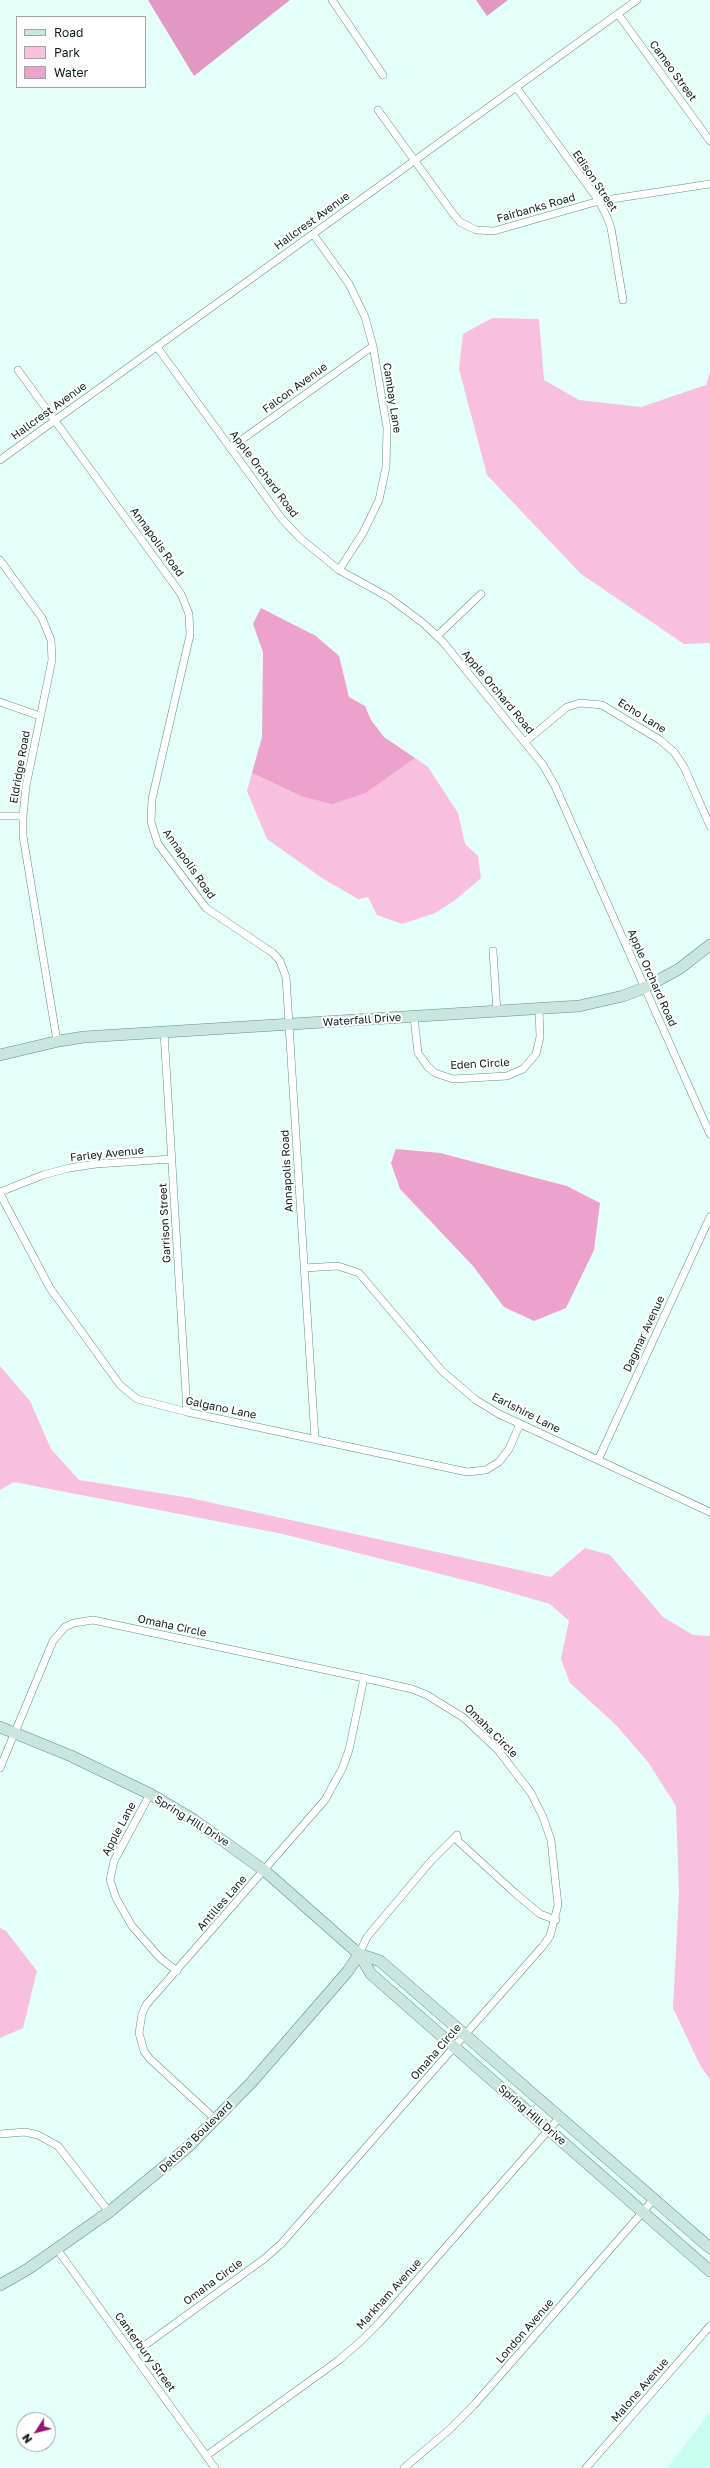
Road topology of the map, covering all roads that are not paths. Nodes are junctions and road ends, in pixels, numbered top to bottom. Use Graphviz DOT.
graph roads {
  1 [pos="332,0"];
  2 [pos="637,0"];
  3 [pos="618,14"];
  4 [pos="383,74"];
  5 [pos="516,87"];
  6 [pos="378,110"];
  7 [pos="710,141"];
  8 [pos="415,161"];
  9 [pos="710,184"];
  10 [pos="598,201"];
  11 [pos="313,234"];
  12 [pos="623,300"];
  13 [pos="373,346"];
  14 [pos="157,347"];
  15 [pos="18,370"];
  16 [pos="55,420"];
  17 [pos="230,448"];
  18 [pos="0,460"];
  19 [pos="0,560"];
  20 [pos="339,570"];
  21 [pos="481,594"];
  22 [pos="437,636"];
  23 [pos="0,702"];
  24 [pos="40,716"];
  25 [pos="526,741"];
  26 [pos="0,816"];
  27 [pos="23,816"];
  28 [pos="710,826"];
  29 [pos="710,944"];
  30 [pos="494,951"];
  31 [pos="644,988"];
  32 [pos="539,1009"];
  33 [pos="497,1012"];
  34 [pos="414,1017"];
  35 [pos="289,1024"];
  36 [pos="164,1032"];
  37 [pos="57,1041"];
  38 [pos="0,1055"];
  39 [pos="710,1134"];
  40 [pos="172,1159"];
  41 [pos="0,1193"];
  42 [pos="710,1217"];
  43 [pos="304,1268"];
  44 [pos="187,1412"];
  45 [pos="520,1424"];
  46 [pos="315,1439"];
  47 [pos="598,1460"];
  48 [pos="710,1512"];
  49 [pos="364,1678"];
  50 [pos="0,1727"];
  51 [pos="14,1733"];
  52 [pos="0,1768"];
  53 [pos="150,1794"];
  54 [pos="264,1870"];
  55 [pos="556,1920"];
  56 [pos="359,1954"];
  57 [pos="177,1971"];
  58 [pos="465,2035"];
  59 [pos="455,2048"];
  60 [pos="560,2117"];
  61 [pos="215,2120"];
  62 [pos="549,2130"];
  63 [pos="0,2134"];
  64 [pos="654,2199"];
  65 [pos="109,2212"];
  66 [pos="643,2212"];
  67 [pos="710,2248"];
  68 [pos="57,2249"];
  69 [pos="710,2271"];
  70 [pos="0,2286"];
  71 [pos="710,2326"];
  72 [pos="133,2354"];
  73 [pos="206,2456"];
  74 [pos="215,2468"];
  75 [pos="404,2468"];
  76 [pos="586,2468"];
  1 -- 4 [label="street"];
  2 -- 3 [label="street, Hallcrest Avenue"];
  3 -- 5 [label="street, Hallcrest Avenue"];
  3 -- 7 [label="street, Cameo Street"];
  5 -- 8 [label="street, Hallcrest Avenue"];
  5 -- 10 [label="street, Edison Street"];
  6 -- 8 [label="street, Fairbanks Road"];
  8 -- 10 [label="street, Fairbanks Road"];
  8 -- 11 [label="street, Hallcrest Avenue"];
  9 -- 10 [label="street, Fairbanks Road"];
  10 -- 12 [label="street, Edison Street"];
  11 -- 13 [label="street, Cambay Lane"];
  11 -- 14 [label="street, Hallcrest Avenue"];
  13 -- 17 [label="street, Falcon Avenue"];
  13 -- 20 [label="street, Cambay Lane"];
  14 -- 16 [label="street, Hallcrest Avenue"];
  14 -- 17 [label="street, Apple Orchard Road"];
  15 -- 16 [label="street, Annapolis Road"];
  16 -- 18 [label="street, Hallcrest Avenue"];
  16 -- 35 [label="street, Annapolis Road"];
  17 -- 20 [label="street, Apple Orchard Road"];
  19 -- 24 [label="street, Eldridge Road"];
  20 -- 22 [label="street, Apple Orchard Road"];
  21 -- 22 [label="street"];
  22 -- 25 [label="street, Apple Orchard Road"];
  23 -- 24 [label="street"];
  24 -- 27 [label="street, Eldridge Road"];
  25 -- 28 [label="street, Echo Lane"];
  25 -- 31 [label="street, Apple Orchard Road"];
  26 -- 27 [label="street"];
  27 -- 37 [label="street, Eldridge Road"];
  29 -- 31 [label="main road, Waterfall Drive"];
  30 -- 33 [label="street"];
  31 -- 32 [label="main road, Waterfall Drive"];
  31 -- 39 [label="street, Apple Orchard Road"];
  32 -- 33 [label="main road, Waterfall Drive"];
  32 -- 34 [label="street, Eden Circle"];
  33 -- 34 [label="main road, Waterfall Drive"];
  34 -- 35 [label="main road, Waterfall Drive"];
  35 -- 36 [label="main road, Waterfall Drive"];
  35 -- 43 [label="street, Annapolis Road"];
  36 -- 37 [label="main road, Waterfall Drive"];
  36 -- 40 [label="street, Garrison Street"];
  37 -- 38 [label="main road, Waterfall Drive"];
  40 -- 41 [label="street, Farley Avenue"];
  40 -- 44 [label="street, Garrison Street"];
  41 -- 44 [label="street, Galgano Lane"];
  42 -- 47 [label="street, Dagmar Avenue"];
  43 -- 45 [label="street, Earlshire Lane"];
  43 -- 46 [label="street, Annapolis Road"];
  44 -- 46 [label="street, Galgano Lane"];
  45 -- 46 [label="street, Galgano Lane"];
  45 -- 47 [label="street, Earlshire Lane"];
  47 -- 48 [label="street, Earlshire Lane"];
  49 -- 51 [label="street, Omaha Circle"];
  49 -- 54 [label="street, Antilles Lane"];
  49 -- 55 [label="street, Omaha Circle"];
  50 -- 51 [label="main road, Spring Hill Drive"];
  51 -- 52 [label="street, Omaha Circle"];
  51 -- 53 [label="main road, Spring Hill Drive"];
  53 -- 54 [label="main road, Spring Hill Drive"];
  53 -- 57 [label="street, Apple Lane"];
  54 -- 56 [label="main road, Spring Hill Drive"];
  54 -- 57 [label="street, Antilles Lane"];
  55 -- 56 [label="street"];
  55 -- 58 [label="street, Omaha Circle"];
  56 -- 58 [label="main road, Spring Hill Drive"];
  56 -- 59 [label="main road, Spring Hill Drive"];
  56 -- 61 [label="main road, Deltona Boulevard"];
  57 -- 61 [label="street, Antilles Lane"];
  58 -- 59 [label="street, Omaha Circle"];
  58 -- 60 [label="main road, Spring Hill Drive"];
  59 -- 62 [label="main road, Spring Hill Drive"];
  59 -- 72 [label="street, Omaha Circle"];
  60 -- 62 [label="street, Markham Avenue"];
  60 -- 64 [label="main road, Spring Hill Drive"];
  61 -- 65 [label="main road, Deltona Boulevard"];
  62 -- 66 [label="main road, Spring Hill Drive"];
  62 -- 73 [label="street, Markham Avenue"];
  63 -- 65 [label="street"];
  64 -- 66 [label="street, London Avenue"];
  64 -- 67 [label="main road, Spring Hill Drive"];
  65 -- 68 [label="main road, Deltona Boulevard"];
  66 -- 69 [label="main road, Spring Hill Drive"];
  66 -- 75 [label="street, London Avenue"];
  68 -- 70 [label="main road, Deltona Boulevard"];
  68 -- 72 [label="street, Canterbury Street"];
  71 -- 76 [label="street, Malone Avenue"];
  72 -- 73 [label="street, Canterbury Street"];
  73 -- 74 [label="street, Canterbury Street"];
}
